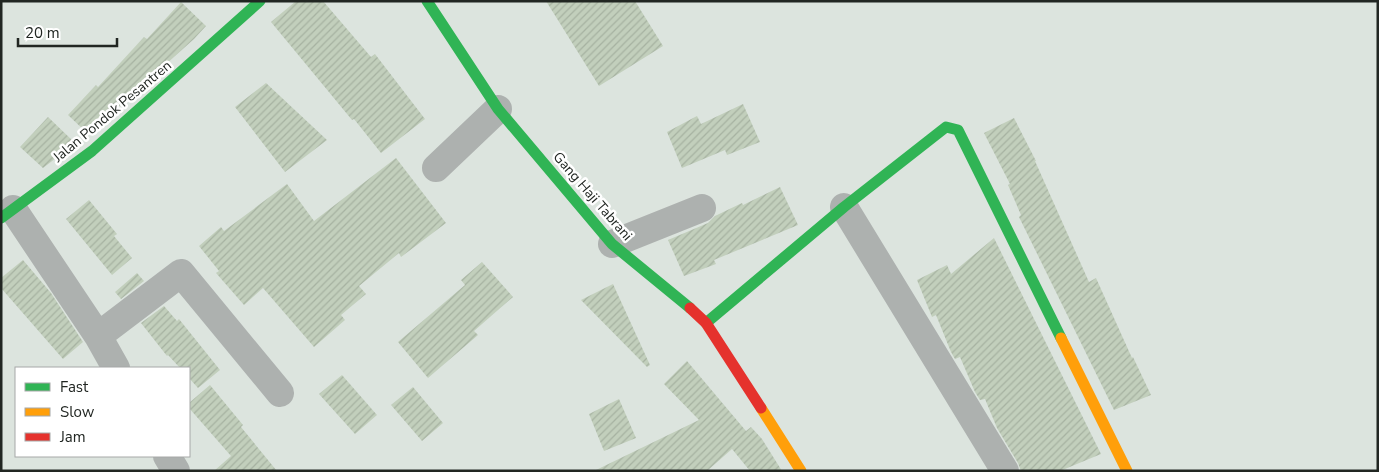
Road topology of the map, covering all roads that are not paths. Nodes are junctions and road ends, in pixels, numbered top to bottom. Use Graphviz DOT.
graph roads {
  1 [pos="260,1"];
  2 [pos="427,1"];
  3 [pos="498,109"];
  4 [pos="436,168"];
  5 [pos="844,206"];
  6 [pos="702,208"];
  7 [pos="7,213"];
  8 [pos="612,244"];
  9 [pos="706,323"];
  10 [pos="98,336"];
  11 [pos="115,367"];
  12 [pos="280,393"];
  13 [pos="169,457"];
  14 [pos="176,471"];
  15 [pos="801,471"];
  16 [pos="1005,471"];
  17 [pos="1126,471"];
  1 -- 7 [label="street, Jalan Pondok Pesantren"];
  2 -- 3 [label="street, Gang Haji Tabrani"];
  3 -- 4 [label="street"];
  3 -- 8 [label="street, Gang Haji Tabrani"];
  5 -- 9 [label="street"];
  5 -- 16 [label="street"];
  5 -- 17 [label="street"];
  6 -- 8 [label="street"];
  7 -- 10 [label="street"];
  8 -- 9 [label="street, Gang Haji Tabrani"];
  9 -- 15 [label="street, Gang Haji Tabrani"];
  10 -- 11 [label="street"];
  10 -- 12 [label="street"];
  13 -- 14 [label="street"];
}
